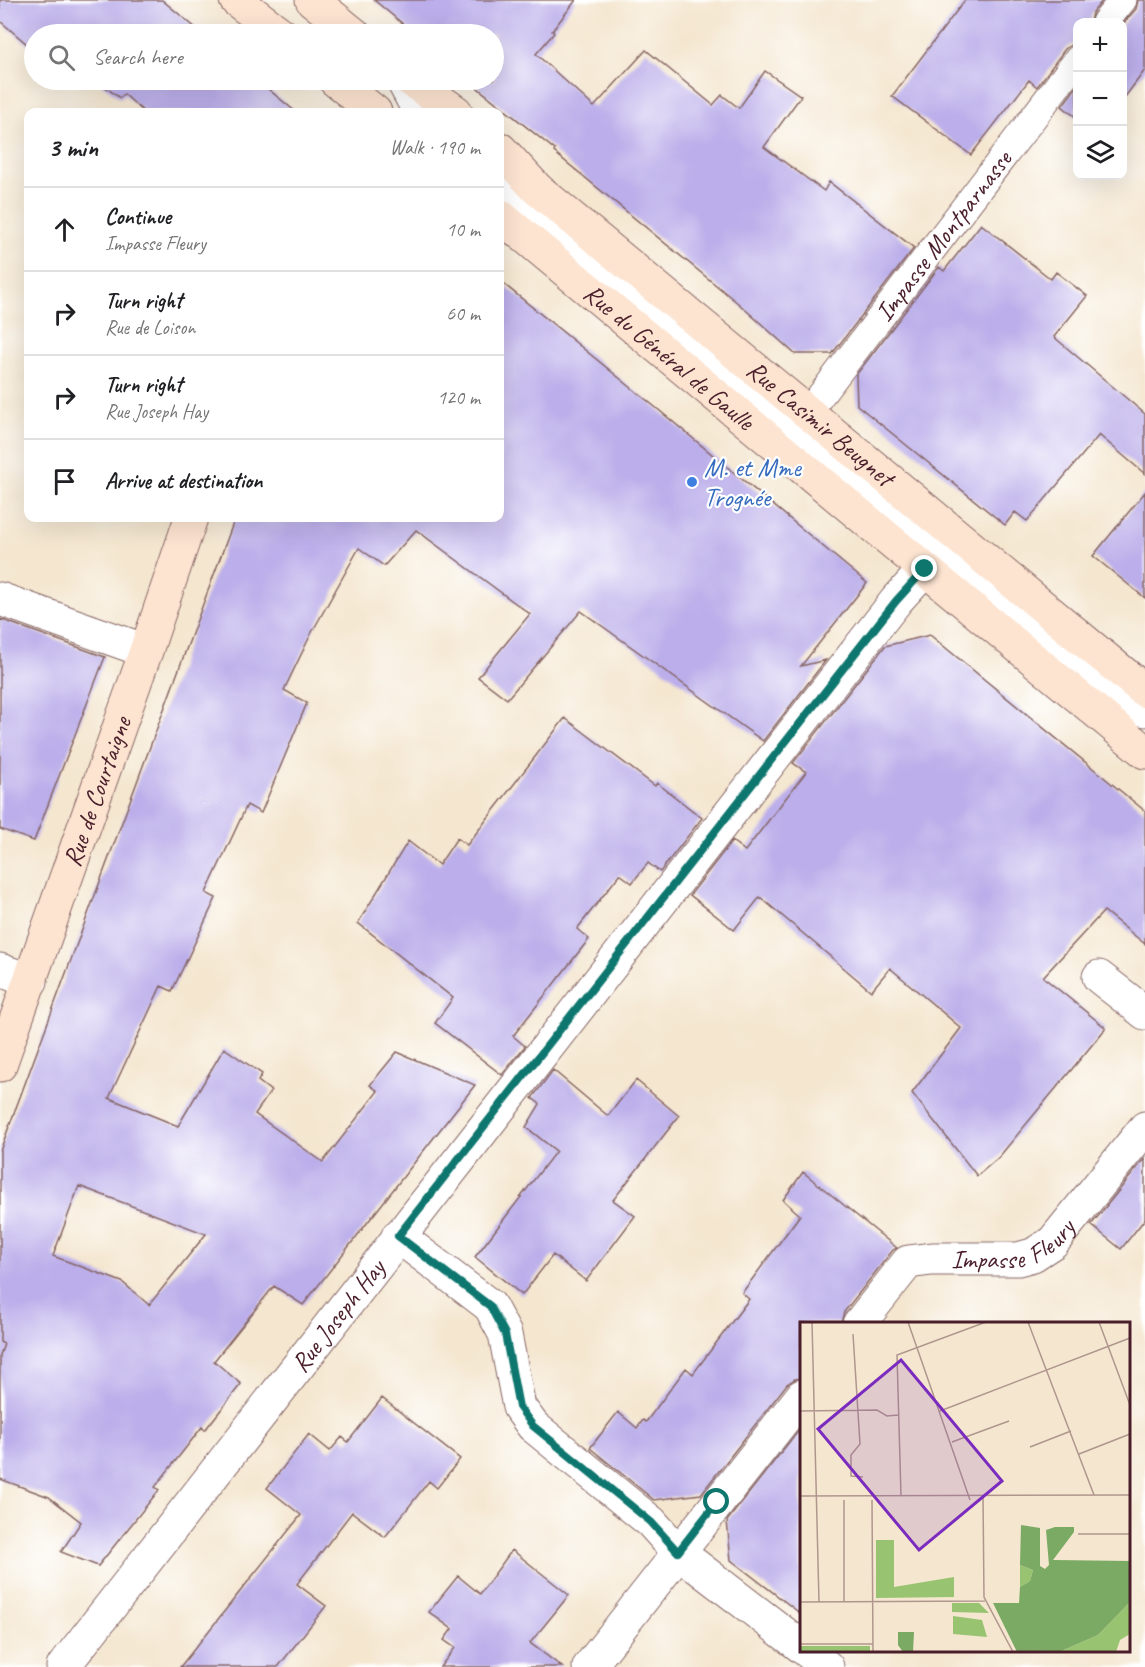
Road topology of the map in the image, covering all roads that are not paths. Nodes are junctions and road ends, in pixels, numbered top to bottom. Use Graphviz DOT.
graph roads {
  1 [pos="312,0"];
  2 [pos="1123,0"];
  3 [pos="250,3"];
  4 [pos="1108,18"];
  5 [pos="271,24"];
  6 [pos="342,24"];
  7 [pos="1073,64"];
  8 [pos="351,90"];
  9 [pos="404,90"];
  10 [pos="425,90"];
  11 [pos="368,101"];
  12 [pos="414,108"];
  13 [pos="450,108"];
  14 [pos="504,153"];
  15 [pos="504,190"];
  16 [pos="504,219"];
  17 [pos="808,412"];
  18 [pos="190,522"];
  19 [pos="925,569"];
  20 [pos="0,599"];
  21 [pos="147,651"];
  22 [pos="1145,691"];
  23 [pos="1145,713"];
  24 [pos="1145,752"];
  25 [pos="0,970"];
  26 [pos="1099,977"];
  27 [pos="31,981"];
  28 [pos="1145,1013"];
  29 [pos="0,1065"];
  30 [pos="1145,1128"];
  31 [pos="398,1236"];
  32 [pos="860,1322"];
  33 [pos="800,1397"];
  34 [pos="678,1552"];
  35 [pos="800,1646"];
  36 [pos="808,1652"];
  37 [pos="63,1667"];
  38 [pos="589,1667"];
  39 [pos="827,1667"];
  1 -- 6 [label="main road"];
  2 -- 4 [label="lane"];
  3 -- 5 [label="main road"];
  7 -- 17 [label="lane, Impasse Montparnasse"];
  8 -- 11 [label="main road"];
  9 -- 12 [label="lane"];
  10 -- 13 [label="main road"];
  14 -- 17 [label="main road, Rue Casimir Beugnet"];
  15 -- 23 [label="lane"];
  16 -- 19 [label="main road, Rue du Général de Gaulle"];
  17 -- 22 [label="main road, Rue Casimir Beugnet"];
  18 -- 21 [label="main road, Rue de Courtaigne"];
  19 -- 24 [label="main road, Rue du Général de Gaulle"];
  19 -- 31 [label="street, Rue Joseph Hay"];
  20 -- 21 [label="street"];
  21 -- 27 [label="main road, Rue de Courtaigne"];
  25 -- 27 [label="street"];
  26 -- 28 [label="street"];
  27 -- 29 [label="main road, Rue de Courtaigne"];
  30 -- 32 [label="street, Impasse Fleury"];
  31 -- 34 [label="street"];
  31 -- 37 [label="street, Rue Joseph Hay"];
  33 -- 34 [label="street"];
  34 -- 35 [label="street"];
  34 -- 38 [label="street"];
  36 -- 39 [label="street"];
}
